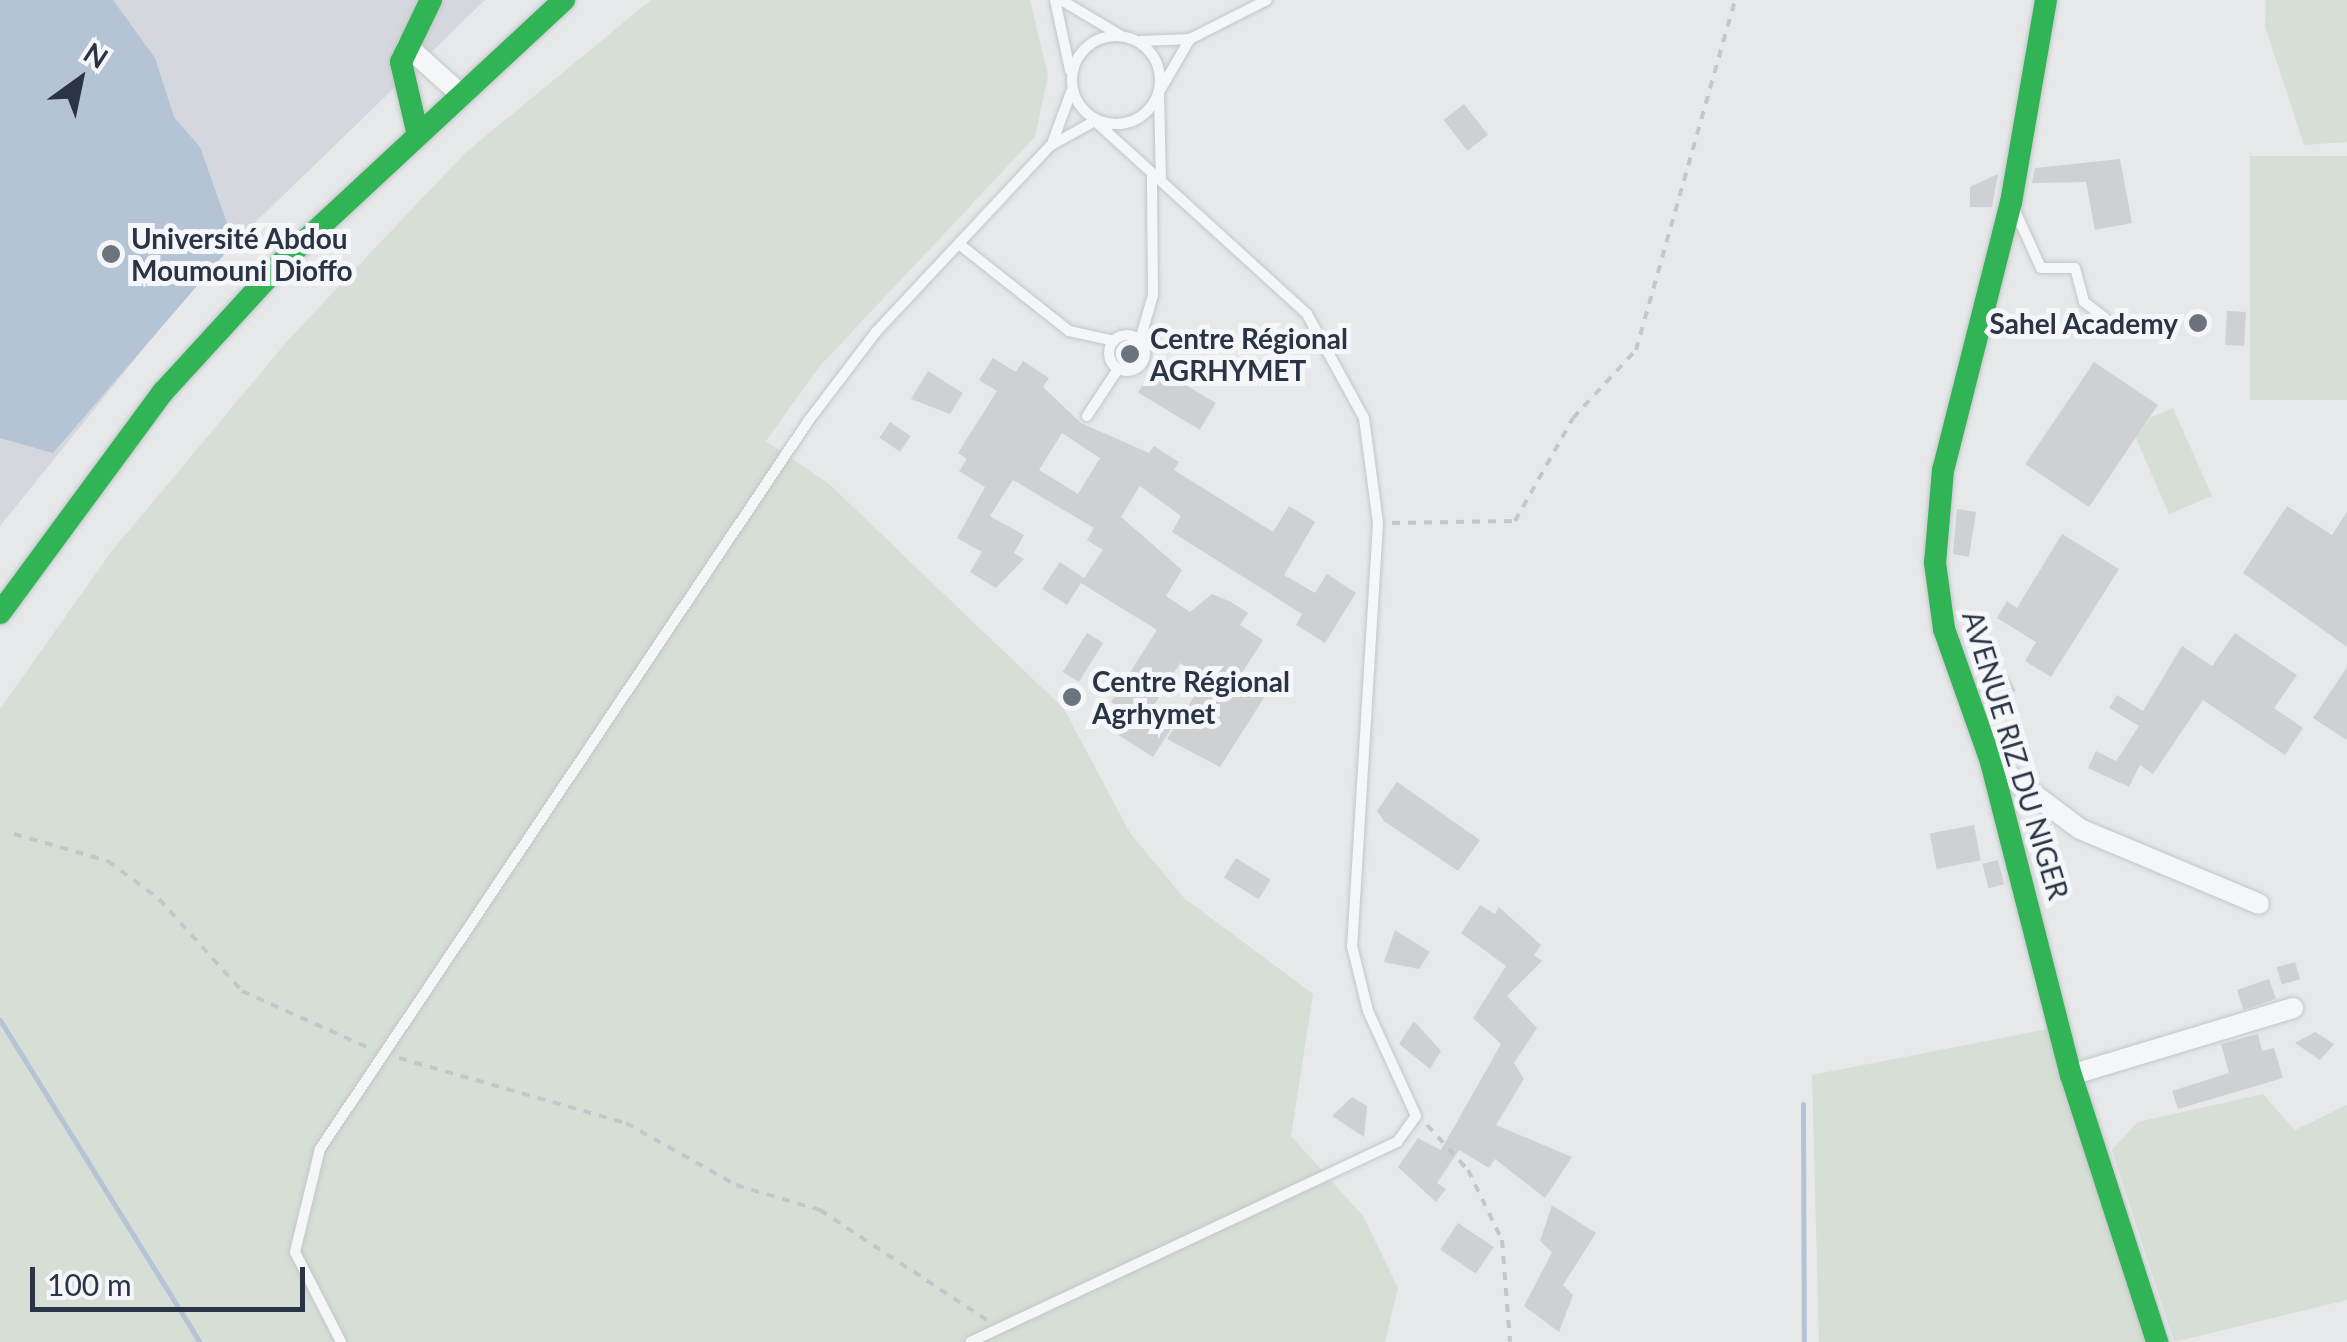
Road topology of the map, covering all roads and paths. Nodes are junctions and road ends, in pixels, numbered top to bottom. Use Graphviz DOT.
graph roads {
  1 [pos="431,0"];
  2 [pos="564,0"];
  3 [pos="1058,0"];
  4 [pos="1268,0"];
  5 [pos="1734,0"];
  6 [pos="2046,0"];
  7 [pos="1127,38"];
  8 [pos="1190,39"];
  9 [pos="407,46"];
  10 [pos="1072,84"];
  11 [pos="458,91"];
  12 [pos="1159,92"];
  13 [pos="1100,122"];
  14 [pos="417,131"];
  15 [pos="1050,146"];
  16 [pos="1157,179"];
  17 [pos="2012,202"];
  18 [pos="960,244"];
  19 [pos="2105,318"];
  20 [pos="1140,340"];
  21 [pos="1114,341"];
  22 [pos="1118,369"];
  23 [pos="1087,416"];
  24 [pos="1378,523"];
  25 [pos="0,613"];
  26 [pos="1991,762"];
  27 [pos="14,834"];
  28 [pos="2259,904"];
  29 [pos="2293,1008"];
  30 [pos="384,1054"];
  31 [pos="2070,1075"];
  32 [pos="1416,1116"];
  33 [pos="998,1328"];
  34 [pos="341,1342"];
  35 [pos="971,1342"];
  36 [pos="1510,1342"];
  37 [pos="2157,1342"];
  1 -- 9 [label="street"];
  2 -- 11 [label="street"];
  3 -- 7 [label="lane"];
  3 -- 10 [label="lane"];
  4 -- 8 [label="lane"];
  5 -- 24 [label="path"];
  6 -- 17 [label="street, AVENUE RIZ DU NIGER"];
  7 -- 8 [label="lane"];
  7 -- 10 [label="lane"];
  7 -- 12 [label="lane"];
  8 -- 12 [label="lane"];
  9 -- 11 [label="street"];
  9 -- 14 [label="street"];
  10 -- 13 [label="lane"];
  10 -- 15 [label="lane"];
  11 -- 14 [label="street"];
  12 -- 13 [label="lane"];
  12 -- 16 [label="lane"];
  13 -- 15 [label="lane"];
  13 -- 16 [label="lane"];
  14 -- 25 [label="street"];
  15 -- 18 [label="lane"];
  16 -- 20 [label="lane"];
  16 -- 24 [label="lane"];
  17 -- 19 [label="lane"];
  17 -- 26 [label="street, AVENUE RIZ DU NIGER"];
  18 -- 21 [label="lane"];
  18 -- 30 [label="lane"];
  20 -- 21 [label="lane"];
  20 -- 22 [label="lane"];
  21 -- 22 [label="lane"];
  22 -- 23 [label="lane"];
  24 -- 32 [label="lane"];
  26 -- 28 [label="street"];
  26 -- 31 [label="street, AVENUE RIZ DU NIGER"];
  27 -- 30 [label="path"];
  29 -- 31 [label="street"];
  30 -- 33 [label="path"];
  30 -- 34 [label="lane"];
  31 -- 37 [label="street, AVENUE RIZ DU NIGER"];
  32 -- 33 [label="lane"];
  32 -- 36 [label="path"];
  33 -- 35 [label="lane"];
}
